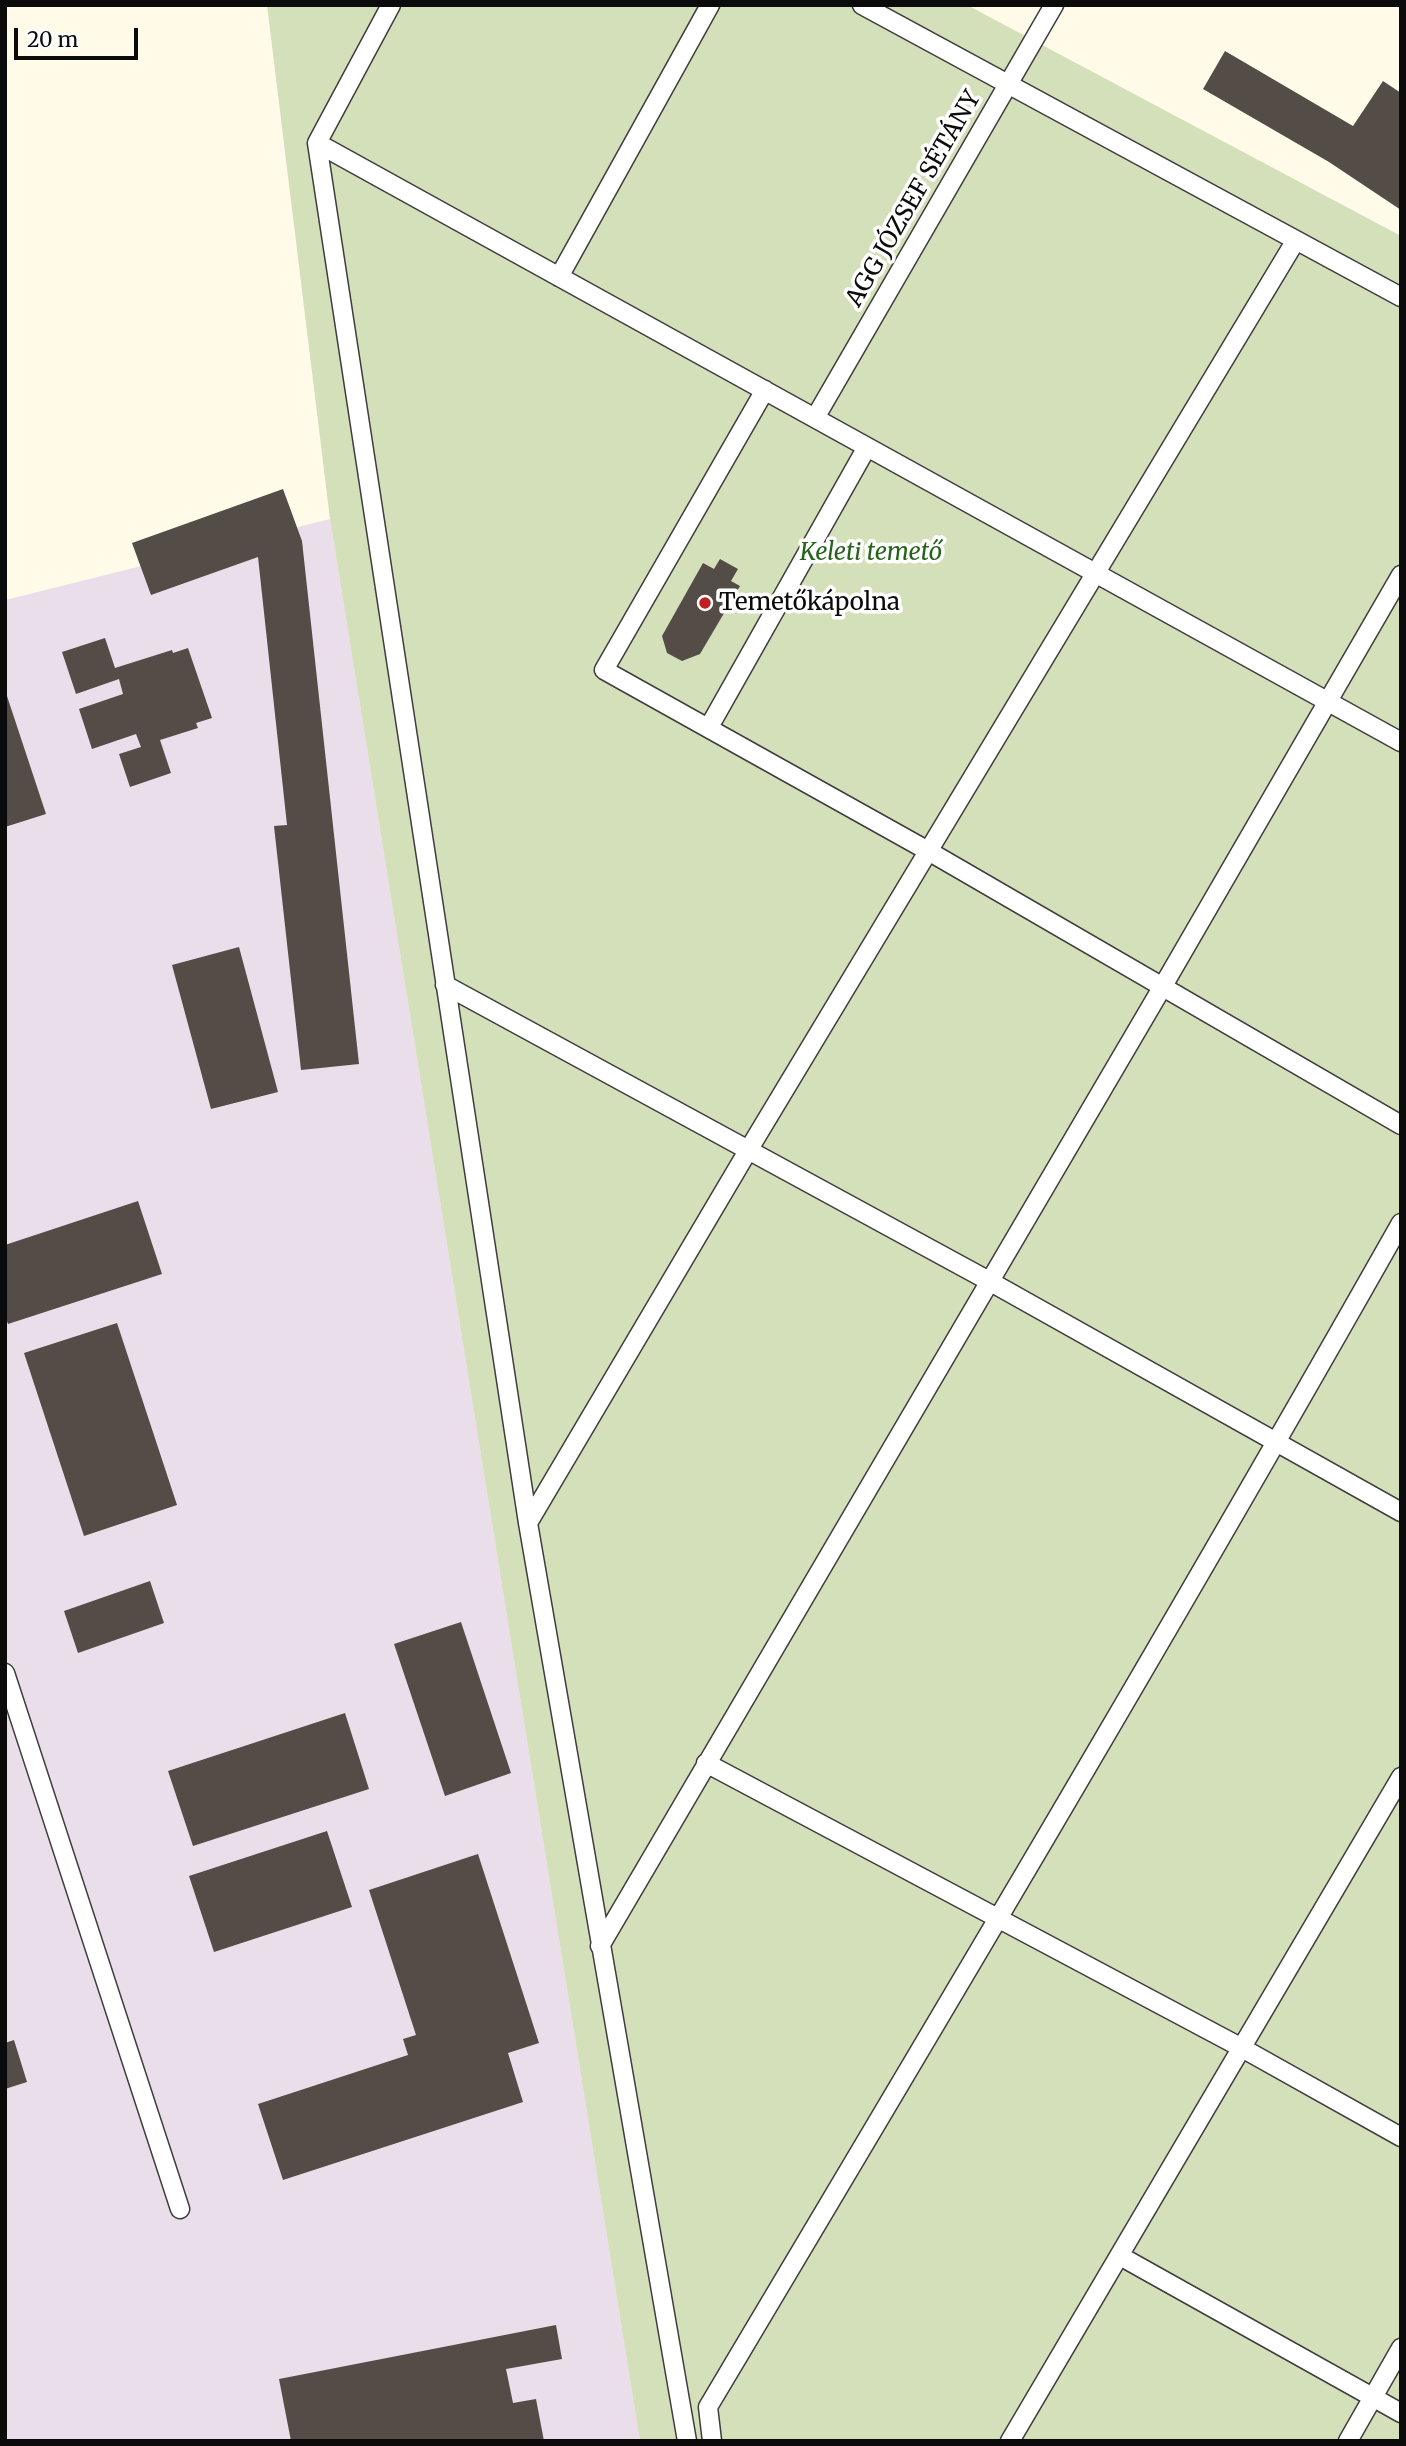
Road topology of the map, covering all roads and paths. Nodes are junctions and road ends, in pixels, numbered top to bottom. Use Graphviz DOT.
graph roads {
  1 [pos="391,5"];
  2 [pos="710,5"];
  3 [pos="862,5"];
  4 [pos="1054,5"];
  5 [pos="1008,86"];
  6 [pos="317,143"];
  7 [pos="1296,240"];
  8 [pos="559,277"];
  9 [pos="1401,297"];
  10 [pos="765,390"];
  11 [pos="815,418"];
  12 [pos="867,447"];
  13 [pos="1096,574"];
  14 [pos="1401,575"];
  15 [pos="1327,701"];
  16 [pos="709,727"];
  17 [pos="1401,743"];
  18 [pos="930,852"];
  19 [pos="445,985"];
  20 [pos="1163,986"];
  21 [pos="1401,1125"];
  22 [pos="749,1150"];
  23 [pos="1401,1223"];
  24 [pos="989,1281"];
  25 [pos="1277,1442"];
  26 [pos="1401,1511"];
  27 [pos="528,1523"];
  28 [pos="5,1673"];
  29 [pos="706,1763"];
  30 [pos="1401,1777"];
  31 [pos="999,1918"];
  32 [pos="600,1946"];
  33 [pos="1242,2048"];
  34 [pos="1401,2137"];
  35 [pos="180,2209"];
  36 [pos="1120,2256"];
  37 [pos="1401,2348"];
  38 [pos="1373,2398"];
  39 [pos="1401,2413"];
  40 [pos="687,2441"];
  41 [pos="712,2441"];
  42 [pos="1010,2441"];
  43 [pos="1348,2441"];
  1 -- 6 [label="lane"];
  2 -- 8 [label="lane"];
  3 -- 5 [label="lane"];
  4 -- 5 [label="lane, AGG JÓZSEF SÉTÁNY"];
  5 -- 7 [label="lane"];
  5 -- 11 [label="lane, AGG JÓZSEF SÉTÁNY"];
  6 -- 8 [label="lane"];
  6 -- 19 [label="lane"];
  7 -- 9 [label="lane"];
  7 -- 13 [label="lane"];
  8 -- 10 [label="lane"];
  10 -- 11 [label="lane"];
  10 -- 16 [label="lane"];
  11 -- 12 [label="lane"];
  12 -- 13 [label="lane"];
  12 -- 16 [label="lane"];
  13 -- 15 [label="lane"];
  13 -- 18 [label="lane"];
  14 -- 15 [label="lane"];
  15 -- 17 [label="lane"];
  15 -- 20 [label="lane"];
  16 -- 18 [label="lane"];
  18 -- 20 [label="lane"];
  18 -- 22 [label="lane"];
  19 -- 22 [label="lane"];
  19 -- 27 [label="lane"];
  20 -- 21 [label="lane"];
  20 -- 24 [label="lane"];
  22 -- 24 [label="lane"];
  22 -- 27 [label="lane"];
  23 -- 25 [label="lane"];
  24 -- 25 [label="lane"];
  24 -- 29 [label="lane"];
  25 -- 26 [label="lane"];
  25 -- 31 [label="lane"];
  27 -- 32 [label="lane"];
  28 -- 35 [label="lane"];
  29 -- 31 [label="lane"];
  29 -- 32 [label="lane"];
  30 -- 33 [label="lane"];
  31 -- 33 [label="lane"];
  31 -- 41 [label="lane"];
  32 -- 40 [label="lane"];
  33 -- 34 [label="lane"];
  33 -- 36 [label="lane"];
  36 -- 38 [label="lane"];
  36 -- 42 [label="lane"];
  37 -- 38 [label="lane"];
  38 -- 39 [label="lane"];
  38 -- 43 [label="lane"];
}
